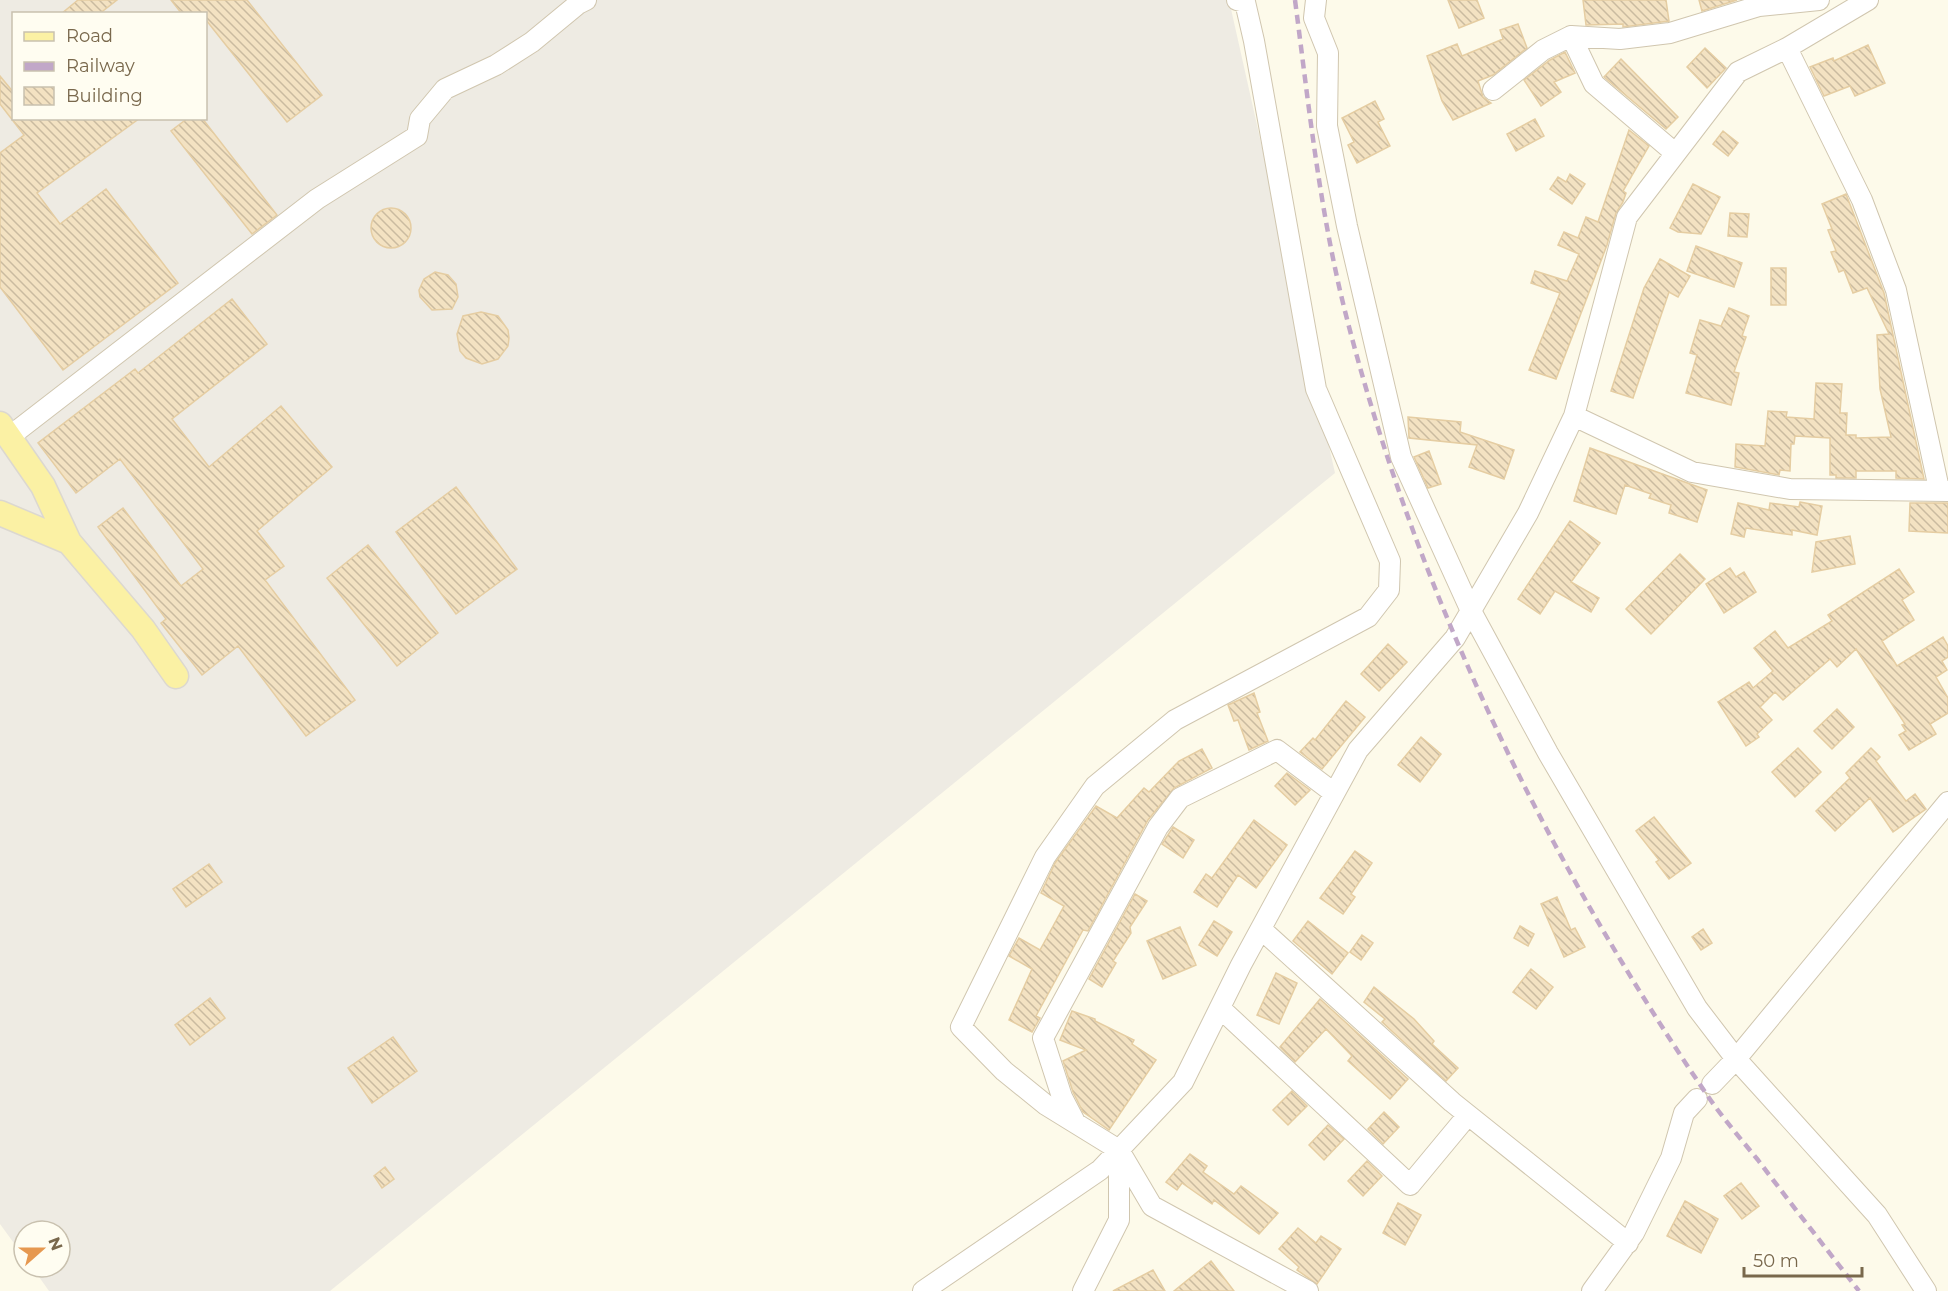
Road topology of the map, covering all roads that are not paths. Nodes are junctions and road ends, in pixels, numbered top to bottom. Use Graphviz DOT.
graph roads {
  1 [pos="586,0"];
  2 [pos="1236,0"];
  3 [pos="1316,0"];
  4 [pos="1819,0"];
  5 [pos="1868,0"];
  6 [pos="1571,36"];
  7 [pos="1787,48"];
  8 [pos="1493,90"];
  9 [pos="1675,153"];
  10 [pos="1574,416"];
  11 [pos="4,430"];
  12 [pos="1943,490"];
  13 [pos="0,513"];
  14 [pos="69,542"];
  15 [pos="1471,611"];
  16 [pos="176,676"];
  17 [pos="1334,793"];
  18 [pos="1948,802"];
  19 [pos="1261,929"];
  20 [pos="1220,1008"];
  21 [pos="1736,1059"];
  22 [pos="1712,1084"];
  23 [pos="1697,1099"];
  24 [pos="1468,1115"];
  25 [pos="1077,1124"];
  26 [pos="1119,1150"];
  27 [pos="1628,1243"];
  28 [pos="923,1291"];
  29 [pos="1083,1291"];
  30 [pos="1308,1291"];
  31 [pos="1592,1291"];
  32 [pos="1926,1291"];
  1 -- 11 [label="street"];
  2 -- 25 [label="street"];
  3 -- 15 [label="street"];
  4 -- 6 [label="street"];
  5 -- 7 [label="street"];
  6 -- 8 [label="street"];
  6 -- 9 [label="street"];
  7 -- 9 [label="street"];
  7 -- 12 [label="street"];
  9 -- 10 [label="street"];
  10 -- 12 [label="street"];
  10 -- 15 [label="street"];
  11 -- 14 [label="main road"];
  13 -- 14 [label="main road"];
  14 -- 16 [label="main road"];
  15 -- 17 [label="street"];
  15 -- 21 [label="street"];
  17 -- 19 [label="street"];
  17 -- 25 [label="street"];
  18 -- 21 [label="street"];
  19 -- 20 [label="street"];
  19 -- 24 [label="street"];
  20 -- 24 [label="street"];
  20 -- 26 [label="street"];
  21 -- 22 [label="street"];
  21 -- 32 [label="street"];
  23 -- 27 [label="street"];
  24 -- 27 [label="street"];
  25 -- 26 [label="street"];
  26 -- 28 [label="street"];
  26 -- 29 [label="street"];
  26 -- 30 [label="street"];
  27 -- 31 [label="street"];
}
